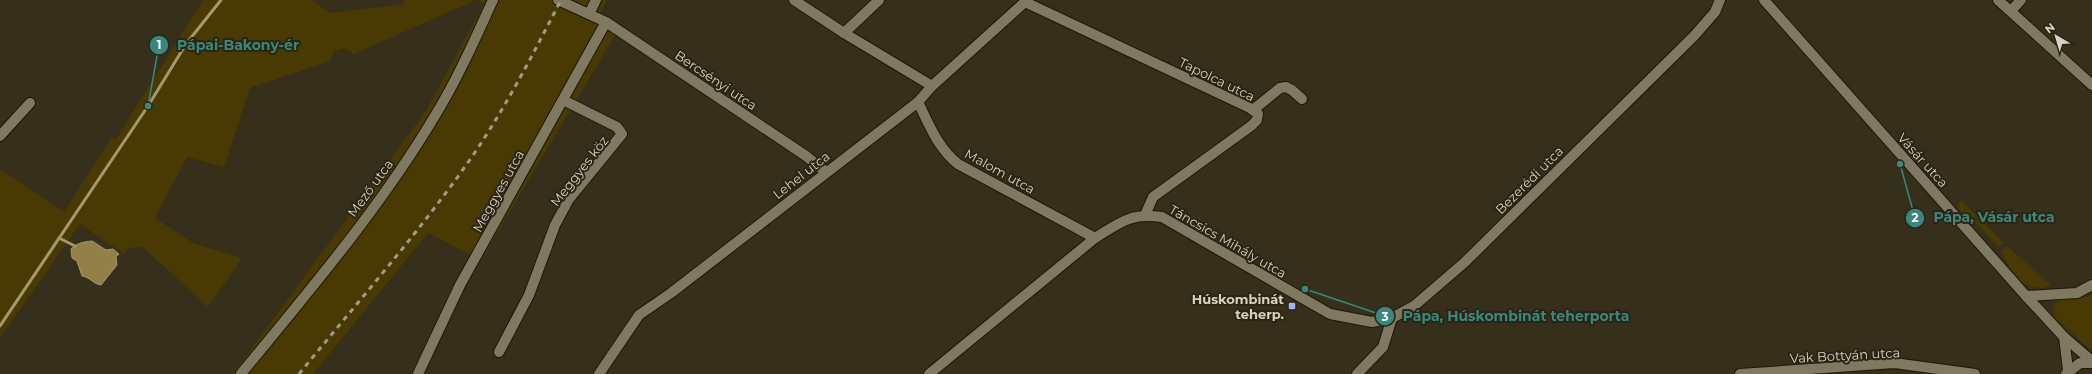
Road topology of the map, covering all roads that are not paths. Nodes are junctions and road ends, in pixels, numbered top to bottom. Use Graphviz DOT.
graph roads {
  1 [pos="493,0"];
  2 [pos="558,0"];
  3 [pos="596,0"];
  4 [pos="794,0"];
  5 [pos="880,0"];
  6 [pos="1720,0"];
  7 [pos="1764,0"];
  8 [pos="1998,0"];
  9 [pos="2021,0"];
  10 [pos="1026,1"];
  11 [pos="2011,11"];
  12 [pos="589,14"];
  13 [pos="606,22"];
  14 [pos="844,33"];
  15 [pos="932,86"];
  16 [pos="2092,86"];
  17 [pos="1302,99"];
  18 [pos="563,100"];
  19 [pos="918,102"];
  20 [pos="30,103"];
  21 [pos="1253,110"];
  22 [pos="0,136"];
  23 [pos="826,172"];
  24 [pos="1145,215"];
  25 [pos="1095,238"];
  26 [pos="2092,285"];
  27 [pos="2026,296"];
  28 [pos="1392,318"];
  29 [pos="2064,337"];
  30 [pos="499,352"];
  31 [pos="2092,362"];
  32 [pos="2067,372"];
  33 [pos="241,374"];
  34 [pos="418,374"];
  35 [pos="598,374"];
  36 [pos="929,374"];
  37 [pos="1357,374"];
  38 [pos="1740,374"];
  39 [pos="1974,374"];
  1 -- 33 [label="street, Mező utca"];
  2 -- 12 [label="street, Bercsényi utca"];
  3 -- 12 [label="street"];
  4 -- 14 [label="street"];
  5 -- 14 [label="street"];
  6 -- 28 [label="street, Bezerédi utca"];
  7 -- 27 [label="street, Vásár utca"];
  8 -- 11 [label="street"];
  9 -- 11 [label="street"];
  10 -- 15 [label="street, Lehel utca"];
  10 -- 21 [label="street, Tapolca utca"];
  11 -- 16 [label="street"];
  12 -- 13 [label="street, Bercsényi utca"];
  13 -- 18 [label="street, Meggyes utca"];
  13 -- 23 [label="street, Bercsényi utca"];
  14 -- 15 [label="street"];
  15 -- 19 [label="street, Lehel utca"];
  17 -- 21 [label="street"];
  18 -- 30 [label="street, Meggyes köz"];
  18 -- 34 [label="street, Meggyes utca"];
  19 -- 23 [label="street, Lehel utca"];
  19 -- 25 [label="street, Malom utca"];
  20 -- 22 [label="street"];
  21 -- 24 [label="street, Tapolca utca"];
  23 -- 35 [label="street, Lehel utca"];
  24 -- 25 [label="street, Táncsics Mihály utca"];
  24 -- 28 [label="street, Táncsics Mihály utca"];
  25 -- 36 [label="street, Táncsics Mihály utca"];
  26 -- 27 [label="street"];
  27 -- 29 [label="street, Vásár utca"];
  28 -- 37 [label="street"];
  29 -- 31 [label="street, Vásár utca"];
  29 -- 32 [label="street"];
  31 -- 32 [label="street"];
  38 -- 39 [label="street, Vak Bottyán utca"];
}
